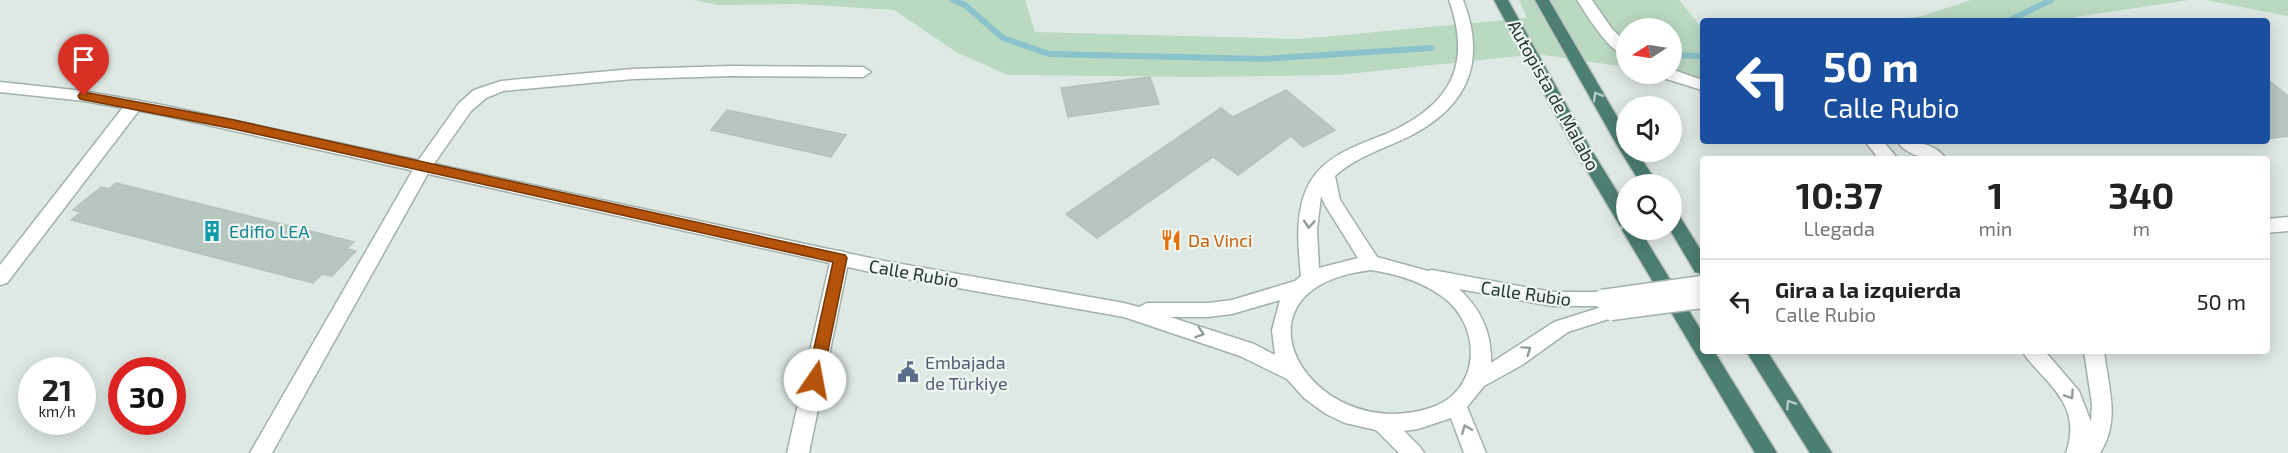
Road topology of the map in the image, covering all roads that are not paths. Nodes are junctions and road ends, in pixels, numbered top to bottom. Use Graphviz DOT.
graph roads {
  1 [pos="1456,0"];
  2 [pos="1501,0"];
  3 [pos="1542,0"];
  4 [pos="1584,0"];
  5 [pos="1616,41"];
  6 [pos="863,72"];
  7 [pos="1682,78"];
  8 [pos="1700,84"];
  9 [pos="0,87"];
  10 [pos="134,105"];
  11 [pos="1616,130"];
  12 [pos="1876,144"];
  13 [pos="1910,144"];
  14 [pos="1886,156"];
  15 [pos="1931,156"];
  16 [pos="424,165"];
  17 [pos="1326,174"];
  18 [pos="1616,205"];
  19 [pos="2288,224"];
  20 [pos="2270,226"];
  21 [pos="1682,235"];
  22 [pos="1637,240"];
  23 [pos="840,258"];
  24 [pos="1371,263"];
  25 [pos="1700,264"];
  26 [pos="1421,274"];
  27 [pos="0,278"];
  28 [pos="1306,283"];
  29 [pos="1700,285"];
  30 [pos="1700,299"];
  31 [pos="1606,305"];
  32 [pos="1124,309"];
  33 [pos="1700,345"];
  34 [pos="1705,354"];
  35 [pos="1758,354"];
  36 [pos="2035,354"];
  37 [pos="2094,354"];
  38 [pos="1293,373"];
  39 [pos="1477,380"];
  40 [pos="1456,405"];
  41 [pos="1382,423"];
  42 [pos="261,453"];
  43 [pos="798,453"];
  44 [pos="1413,453"];
  45 [pos="1475,453"];
  46 [pos="1766,453"];
  47 [pos="1821,453"];
  48 [pos="2077,453"];
  49 [pos="2089,453"];
  1 -- 17 [label="street"];
  2 -- 18 [label="highway, Autopista de Malabo"];
  11 -- 3 [label="highway, Autopista de Malabo, one-way"];
  4 -- 5 [label="street"];
  6 -- 16 [label="street"];
  7 -- 8 [label="street"];
  9 -- 10 [label="street, Calle Rubio"];
  10 -- 16 [label="street, Calle Rubio"];
  10 -- 27 [label="street"];
  12 -- 14 [label="street"];
  13 -- 15 [label="street"];
  16 -- 23 [label="street, Calle Rubio"];
  16 -- 42 [label="street"];
  17 -- 24 [label="street"];
  17 -- 28 [label="street, one-way"];
  19 -- 20 [label="street"];
  21 -- 25 [label="highway"];
  22 -- 33 [label="highway"];
  23 -- 32 [label="street, Calle Rubio"];
  23 -- 43 [label="street"];
  24 -- 26 [label="street"];
  24 -- 28 [label="street"];
  26 -- 31 [label="street, Calle Rubio"];
  26 -- 39 [label="street"];
  28 -- 32 [label="street, Calle Rubio"];
  28 -- 38 [label="street"];
  29 -- 31 [label="street, Calle Rubio, bridge"];
  30 -- 31 [label="street, Calle Rubio, bridge"];
  39 -- 31 [label="street, Calle Rubio, one-way"];
  32 -- 38 [label="street, Calle Rubio, one-way"];
  34 -- 46 [label="highway"];
  47 -- 35 [label="highway, one-way"];
  36 -- 48 [label="street, one-way"];
  37 -- 49 [label="street"];
  38 -- 41 [label="street"];
  39 -- 40 [label="street"];
  40 -- 41 [label="street"];
  45 -- 40 [label="street, one-way"];
  41 -- 44 [label="street"];
}
